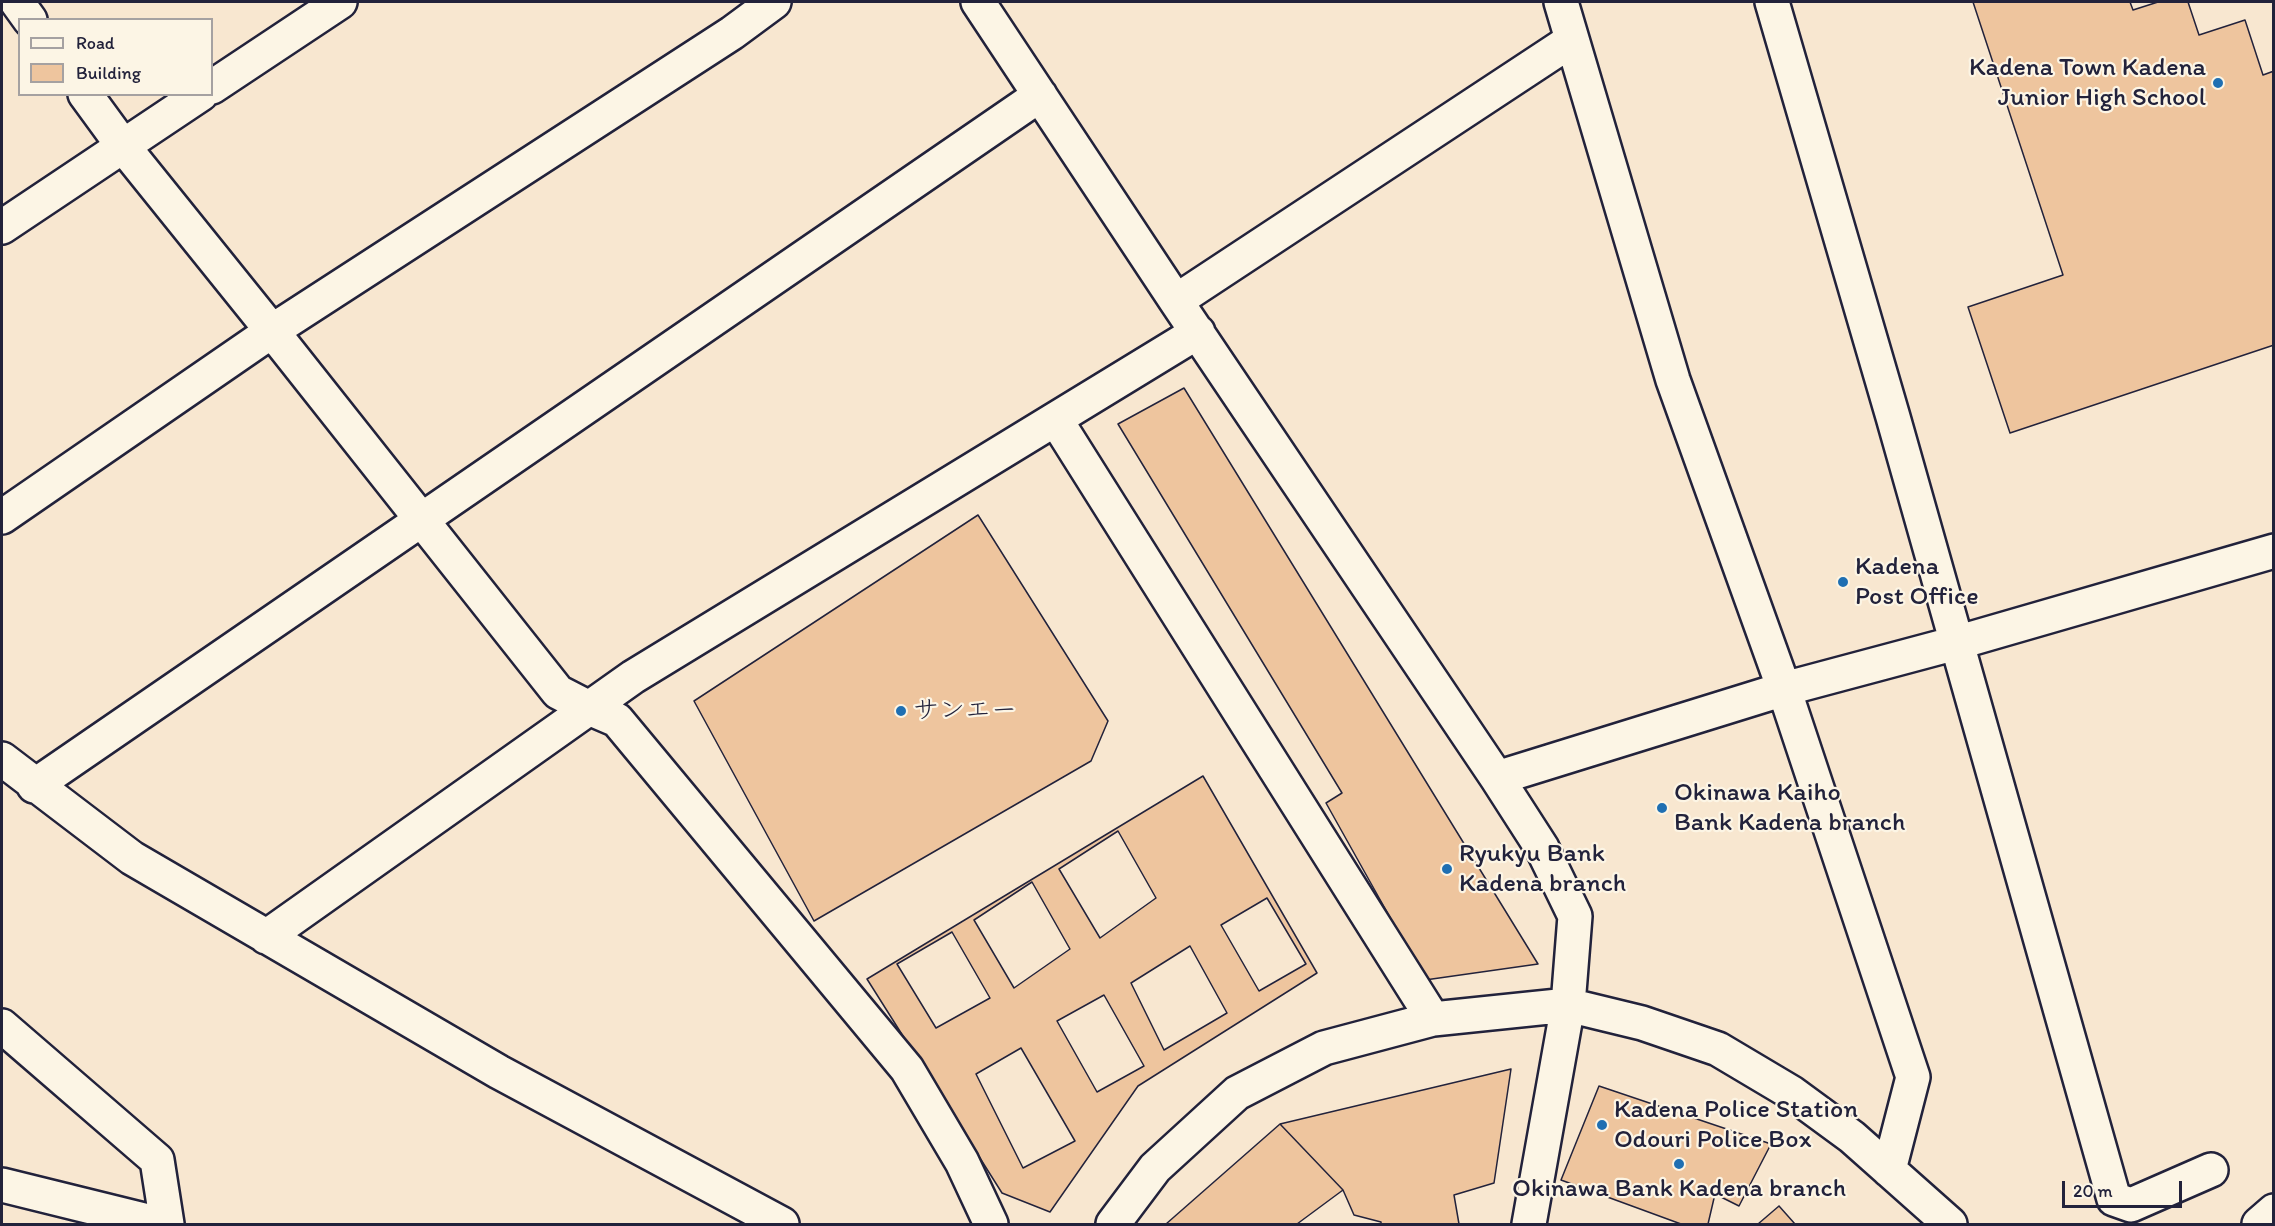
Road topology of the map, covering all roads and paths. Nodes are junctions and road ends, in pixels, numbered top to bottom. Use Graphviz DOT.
graph roads {
  1 [pos="17,2"];
  2 [pos="340,2"];
  3 [pos="774,2"];
  4 [pos="978,2"];
  5 [pos="1561,2"];
  6 [pos="1772,2"];
  7 [pos="29,18"];
  8 [pos="1572,40"];
  9 [pos="213,86"];
  10 [pos="1040,95"];
  11 [pos="86,96"];
  12 [pos="198,96"];
  13 [pos="123,146"];
  14 [pos="2,227"];
  15 [pos="1176,301"];
  16 [pos="272,330"];
  17 [pos="1198,332"];
  18 [pos="1056,420"];
  19 [pos="2,517"];
  20 [pos="421,519"];
  21 [pos="2274,551"];
  22 [pos="1956,643"];
  23 [pos="1784,689"];
  24 [pos="589,708"];
  25 [pos="2,759"];
  26 [pos="1497,778"];
  27 [pos="34,786"];
  28 [pos="266,937"];
  29 [pos="1568,1005"];
  30 [pos="1433,1019"];
  31 [pos="2,1026"];
  32 [pos="1889,1170"];
  33 [pos="2211,1170"];
  34 [pos="2,1185"];
  35 [pos="2274,1211"];
  36 [pos="160,1224"];
  37 [pos="167,1224"];
  38 [pos="782,1224"];
  39 [pos="992,1224"];
  40 [pos="1113,1224"];
  41 [pos="1529,1224"];
  42 [pos="1950,1224"];
  43 [pos="2259,1224"];
  1 -- 7 [label="main road"];
  2 -- 9 [label="main road"];
  3 -- 16 [label="main road"];
  4 -- 10 [label="main road"];
  5 -- 8 [label="main road"];
  6 -- 22 [label="main road"];
  8 -- 15 [label="main road"];
  8 -- 23 [label="main road"];
  10 -- 15 [label="main road"];
  10 -- 20 [label="main road"];
  11 -- 13 [label="main road"];
  12 -- 13 [label="main road"];
  13 -- 14 [label="main road"];
  13 -- 16 [label="main road"];
  15 -- 17 [label="main road"];
  16 -- 19 [label="main road"];
  16 -- 20 [label="main road"];
  17 -- 18 [label="main road"];
  17 -- 26 [label="main road"];
  18 -- 24 [label="main road"];
  18 -- 30 [label="main road"];
  20 -- 24 [label="main road"];
  20 -- 27 [label="main road"];
  21 -- 22 [label="main road"];
  22 -- 23 [label="main road"];
  22 -- 33 [label="main road"];
  23 -- 26 [label="main road"];
  23 -- 32 [label="main road"];
  24 -- 28 [label="main road"];
  24 -- 39 [label="main road"];
  25 -- 27 [label="main road"];
  26 -- 29 [label="main road"];
  27 -- 28 [label="main road"];
  28 -- 38 [label="main road"];
  29 -- 30 [label="main road"];
  29 -- 32 [label="main road"];
  29 -- 41 [label="main road"];
  30 -- 40 [label="main road"];
  31 -- 37 [label="main road"];
  32 -- 42 [label="main road"];
  34 -- 36 [label="main road"];
  35 -- 43 [label="main road"];
}
